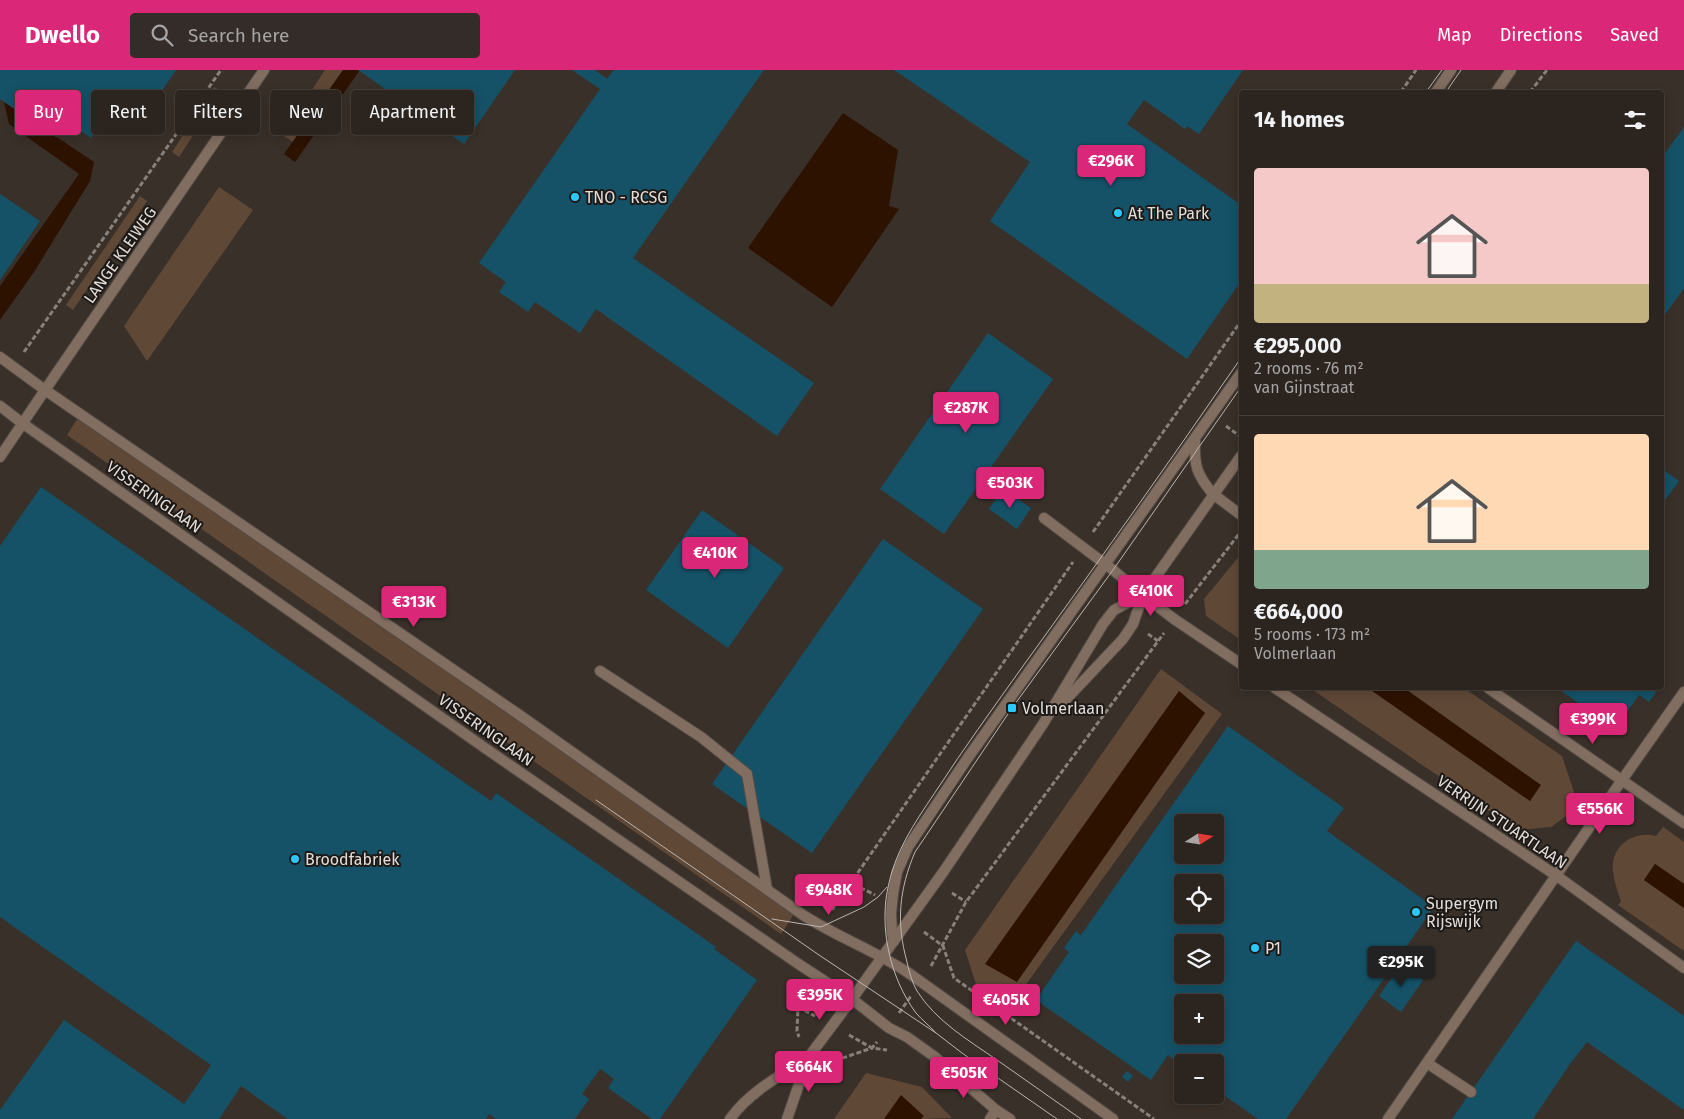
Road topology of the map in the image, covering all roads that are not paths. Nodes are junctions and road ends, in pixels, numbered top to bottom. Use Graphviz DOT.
graph roads {
  1 [pos="264,70"];
  2 [pos="1451,70"];
  3 [pos="1511,70"];
  4 [pos="1437,90"];
  5 [pos="1497,90"];
  6 [pos="0,357"];
  7 [pos="1239,376"];
  8 [pos="45,390"];
  9 [pos="0,406"];
  10 [pos="22,423"];
  11 [pos="1195,439"];
  12 [pos="0,456"];
  13 [pos="1239,459"];
  14 [pos="1213,494"];
  15 [pos="1239,514"];
  16 [pos="1044,518"];
  17 [pos="1106,564"];
  18 [pos="1143,595"];
  19 [pos="1239,663"];
  20 [pos="600,671"];
  21 [pos="1279,690"];
  22 [pos="1491,690"];
  23 [pos="1684,692"];
  24 [pos="1043,724"];
  25 [pos="1622,780"];
  26 [pos="1684,823"];
  27 [pos="1557,876"];
  28 [pos="767,889"];
  29 [pos="894,941"];
  30 [pos="882,957"];
  31 [pos="1684,968"];
  32 [pos="852,999"];
  33 [pos="808,1058"];
  34 [pos="1427,1063"];
  35 [pos="1470,1092"];
  36 [pos="996,1110"];
  37 [pos="730,1119"];
  38 [pos="786,1119"];
  39 [pos="990,1119"];
  40 [pos="1010,1119"];
  41 [pos="1113,1119"];
  42 [pos="1388,1119"];
  1 -- 8 [label="street, LANGE KLEIWEG"];
  2 -- 4 [label="street"];
  3 -- 5 [label="street"];
  6 -- 8 [label="street, VISSERINGLAAN"];
  7 -- 11 [label="street"];
  8 -- 10 [label="street, LANGE KLEIWEG"];
  8 -- 28 [label="street, VISSERINGLAAN"];
  9 -- 10 [label="street, VISSERINGLAAN"];
  10 -- 12 [label="street, LANGE KLEIWEG"];
  10 -- 32 [label="street, VISSERINGLAAN"];
  11 -- 14 [label="street"];
  11 -- 17 [label="street"];
  13 -- 14 [label="street"];
  14 -- 15 [label="street"];
  14 -- 18 [label="street"];
  16 -- 17 [label="street"];
  17 -- 18 [label="street"];
  17 -- 29 [label="street"];
  18 -- 19 [label="street"];
  18 -- 24 [label="street"];
  18 -- 24 [label="street"];
  20 -- 28 [label="street"];
  21 -- 27 [label="street, VERRIJN STUARTLAAN"];
  22 -- 25 [label="street"];
  23 -- 25 [label="street"];
  24 -- 29 [label="street"];
  25 -- 26 [label="street"];
  25 -- 27 [label="street"];
  27 -- 31 [label="street, VERRIJN STUARTLAAN"];
  27 -- 34 [label="street"];
  28 -- 30 [label="street, VISSERINGLAAN"];
  29 -- 30 [label="street"];
  30 -- 32 [label="street"];
  30 -- 41 [label="street, VISSERINGLAAN"];
  32 -- 33 [label="street"];
  32 -- 36 [label="street, VISSERINGLAAN"];
  33 -- 37 [label="street"];
  33 -- 38 [label="street"];
  34 -- 35 [label="street"];
  34 -- 42 [label="street"];
  36 -- 39 [label="street"];
  36 -- 40 [label="street, VISSERINGLAAN"];
}
